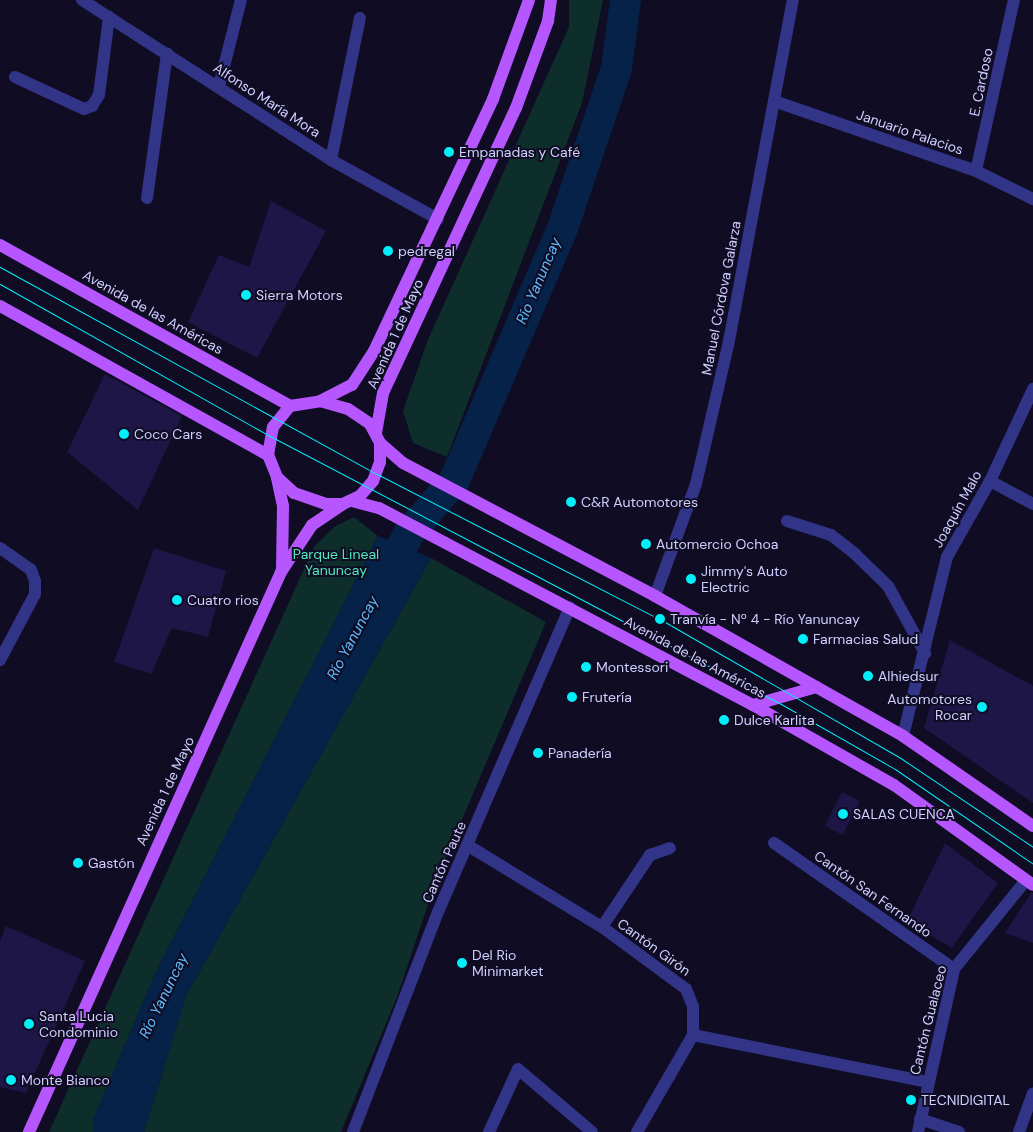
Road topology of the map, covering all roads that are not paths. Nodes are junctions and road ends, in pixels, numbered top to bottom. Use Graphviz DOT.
graph roads {
  1 [pos="82,0"];
  2 [pos="241,0"];
  3 [pos="526,0"];
  4 [pos="551,0"];
  5 [pos="793,0"];
  6 [pos="1014,0"];
  7 [pos="109,17"];
  8 [pos="360,18"];
  9 [pos="167,53"];
  10 [pos="15,77"];
  11 [pos="219,86"];
  12 [pos="774,101"];
  13 [pos="331,160"];
  14 [pos="976,171"];
  15 [pos="147,198"];
  16 [pos="1033,199"];
  17 [pos="438,219"];
  18 [pos="0,245"];
  19 [pos="0,306"];
  20 [pos="1033,389"];
  21 [pos="320,401"];
  22 [pos="290,406"];
  23 [pos="378,438"];
  24 [pos="268,455"];
  25 [pos="277,477"];
  26 [pos="990,481"];
  27 [pos="348,502"];
  28 [pos="1033,504"];
  29 [pos="787,521"];
  30 [pos="0,548"];
  31 [pos="281,572"];
  32 [pos="655,596"];
  33 [pos="570,607"];
  34 [pos="925,654"];
  35 [pos="0,660"];
  36 [pos="816,687"];
  37 [pos="753,706"];
  38 [pos="903,736"];
  39 [pos="1033,826"];
  40 [pos="774,843"];
  41 [pos="467,845"];
  42 [pos="670,848"];
  43 [pos="1030,883"];
  44 [pos="602,927"];
  45 [pos="954,969"];
  46 [pos="693,1035"];
  47 [pos="928,1082"];
  48 [pos="1033,1093"];
  49 [pos="919,1126"];
  50 [pos="29,1132"];
  51 [pos="353,1132"];
  52 [pos="489,1132"];
  53 [pos="592,1132"];
  54 [pos="637,1132"];
  55 [pos="959,1132"];
  56 [pos="1019,1132"];
  1 -- 7 [label="street, Alfonso María Mora"];
  2 -- 11 [label="street"];
  3 -- 17 [label="main road, Avenida 1 de Mayo"];
  4 -- 23 [label="main road, Avenida 1 de Mayo"];
  5 -- 12 [label="street, Manuel Córdova Galarza"];
  6 -- 14 [label="street, E. Cardoso"];
  7 -- 9 [label="street, Alfonso María Mora"];
  7 -- 10 [label="street"];
  8 -- 13 [label="street"];
  9 -- 11 [label="street, Alfonso María Mora"];
  9 -- 15 [label="street"];
  11 -- 13 [label="street, Alfonso María Mora"];
  12 -- 14 [label="street, Januario Palacios"];
  12 -- 32 [label="street, Manuel Córdova Galarza"];
  13 -- 17 [label="street, Alfonso María Mora"];
  14 -- 16 [label="street, Januario Palacios"];
  17 -- 21 [label="main road, Avenida 1 de Mayo"];
  18 -- 22 [label="main road, Avenida de las Américas"];
  19 -- 24 [label="main road"];
  20 -- 26 [label="street, Joaquín Malo"];
  21 -- 22 [label="main road"];
  21 -- 23 [label="main road"];
  22 -- 24 [label="main road"];
  23 -- 27 [label="main road"];
  23 -- 32 [label="main road"];
  24 -- 25 [label="main road, Avenida de las Américas"];
  25 -- 27 [label="main road, Avenida de las Américas"];
  25 -- 31 [label="main road, Avenida 1 de Mayo"];
  26 -- 28 [label="street"];
  26 -- 34 [label="street, Joaquín Malo"];
  27 -- 31 [label="main road, Avenida 1 de Mayo"];
  27 -- 33 [label="main road, Avenida de las Américas"];
  29 -- 34 [label="street"];
  30 -- 35 [label="street"];
  31 -- 50 [label="main road, Avenida 1 de Mayo"];
  32 -- 36 [label="main road"];
  33 -- 37 [label="main road, Avenida de las Américas"];
  33 -- 41 [label="street, Cantón Paute"];
  34 -- 38 [label="street, Joaquín Malo"];
  36 -- 37 [label="main road"];
  36 -- 38 [label="main road"];
  37 -- 43 [label="main road, Avenida de las Américas"];
  38 -- 39 [label="main road"];
  40 -- 45 [label="street, Cantón San Fernando"];
  41 -- 44 [label="street, Cantón Girón"];
  41 -- 51 [label="street, Cantón Paute"];
  42 -- 44 [label="street"];
  43 -- 45 [label="street, Cantón Gualaceo"];
  44 -- 46 [label="street, Cantón Girón"];
  45 -- 47 [label="street, Cantón Gualaceo"];
  46 -- 47 [label="street"];
  46 -- 54 [label="street, Cantón Girón"];
  47 -- 49 [label="street, Cantón Gualaceo"];
  48 -- 56 [label="street"];
  49 -- 55 [label="street"];
  52 -- 53 [label="street"];
}
